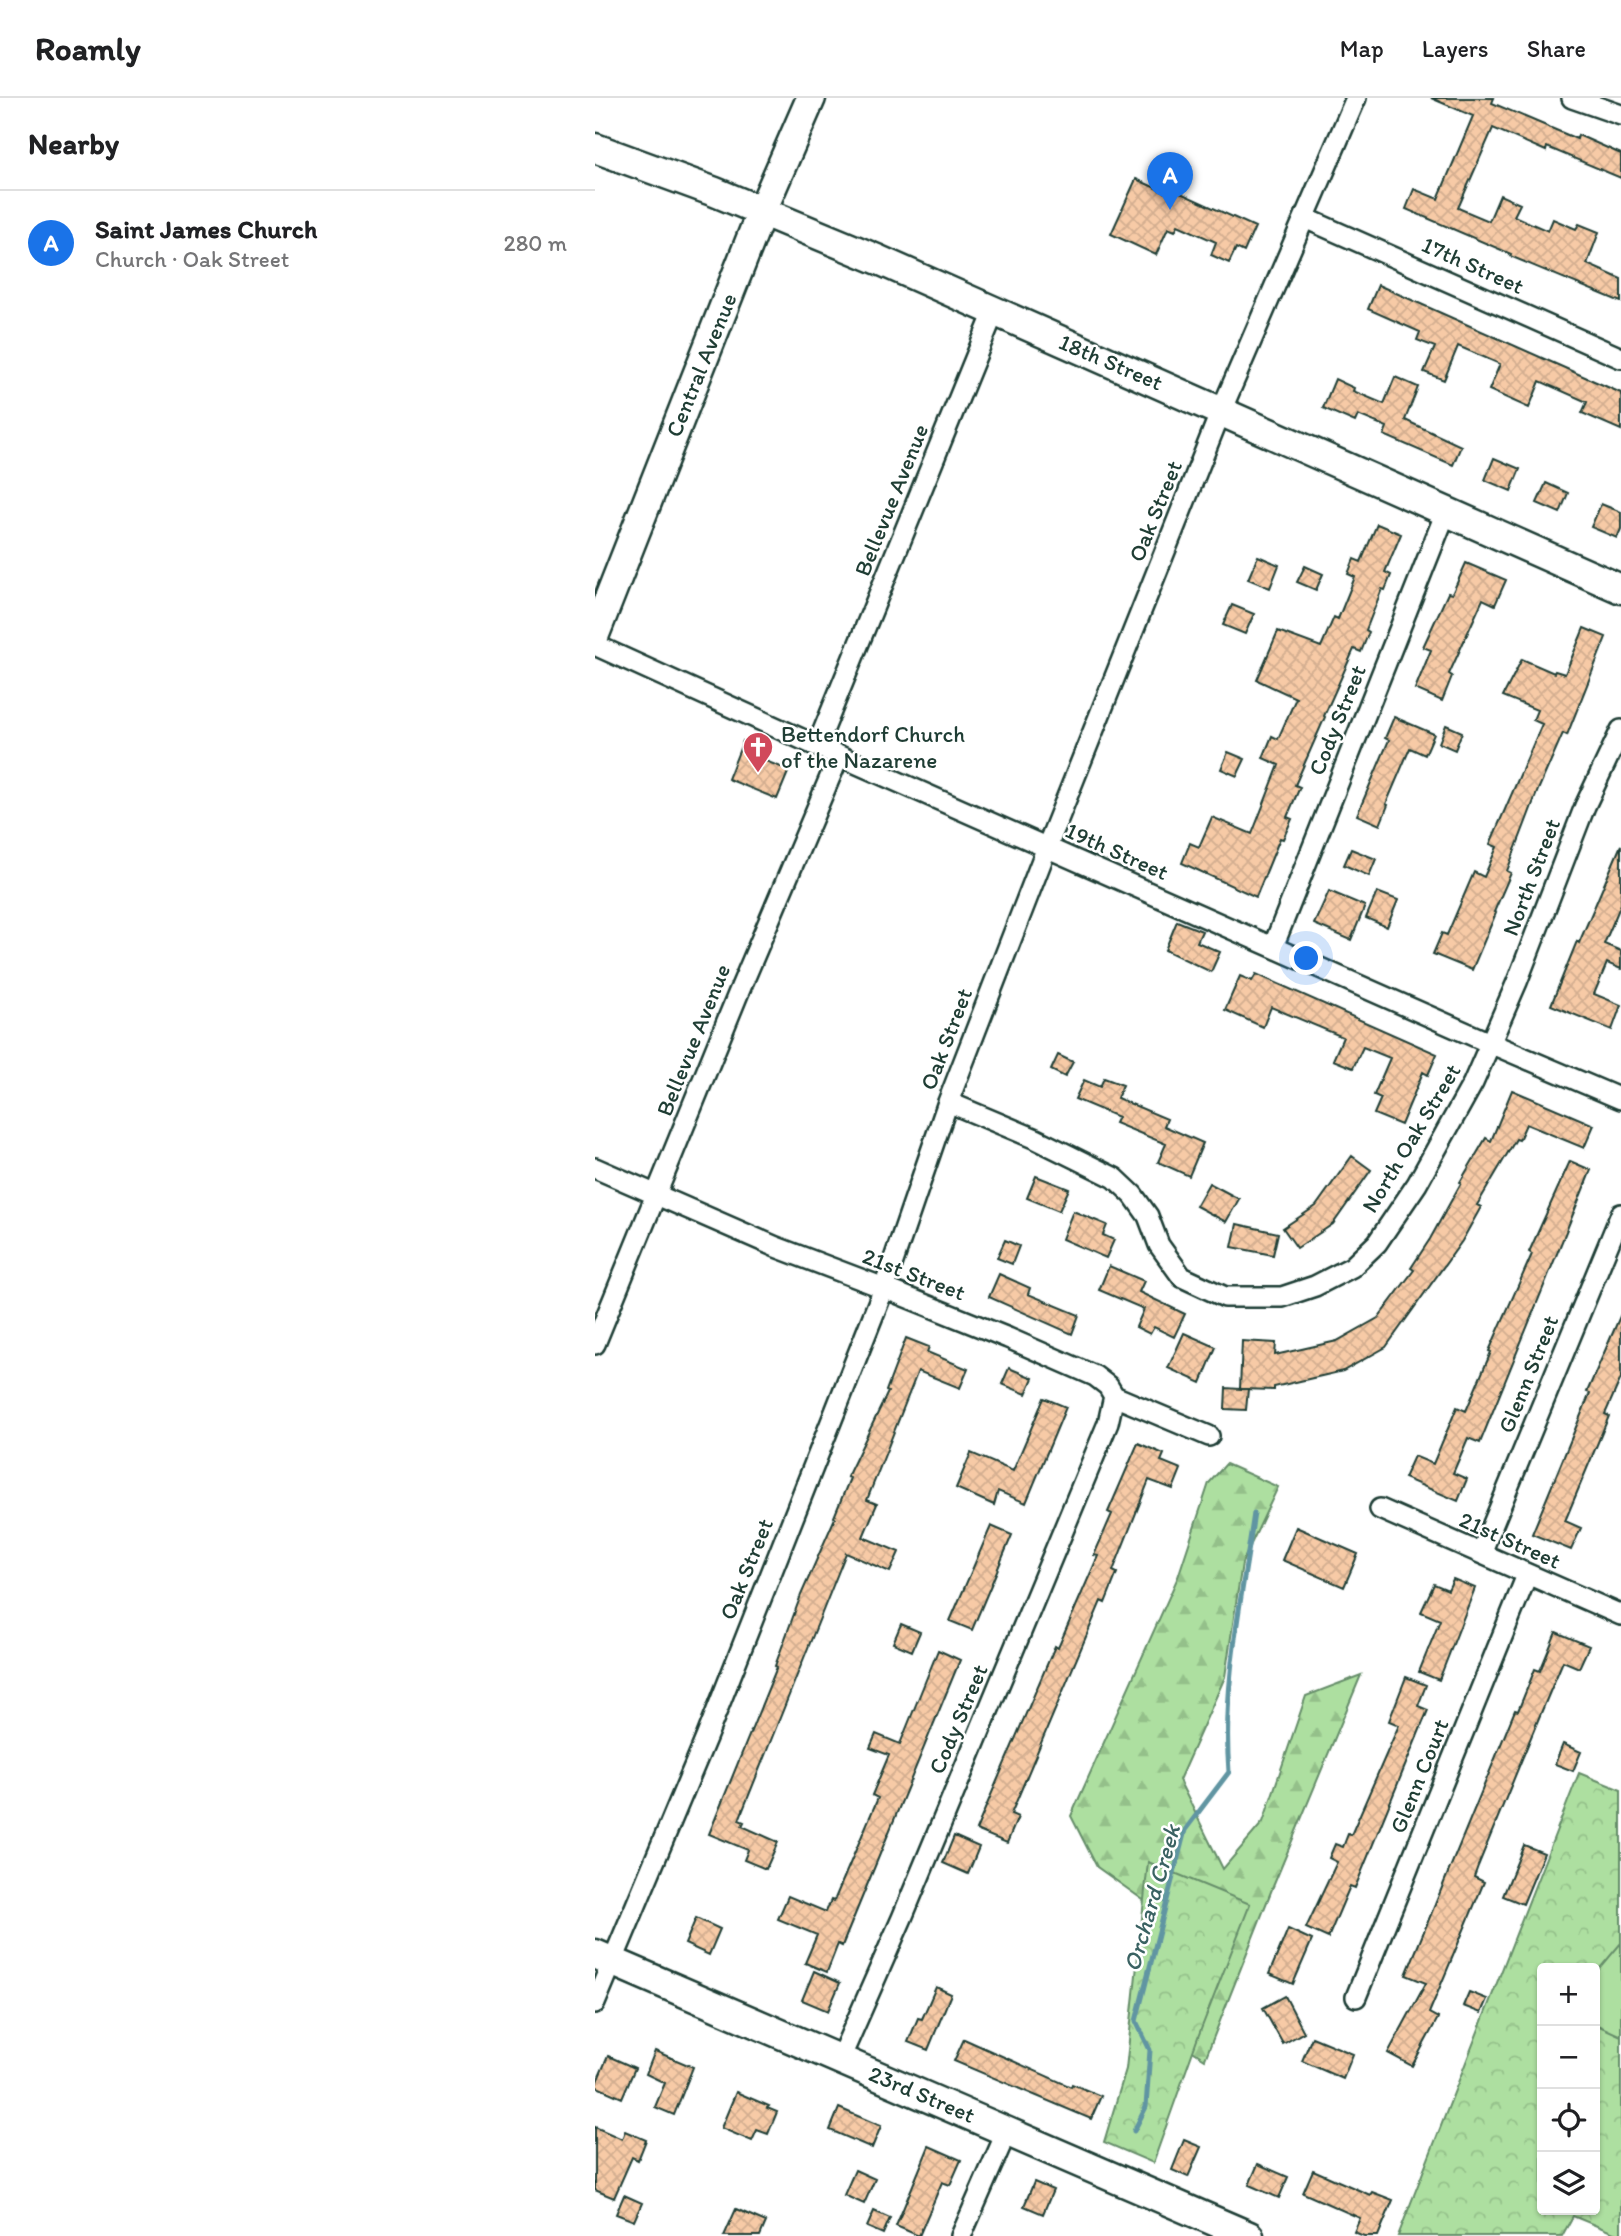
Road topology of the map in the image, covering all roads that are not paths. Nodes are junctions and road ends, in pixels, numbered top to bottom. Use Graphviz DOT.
graph roads {
  1 [pos="811,98"];
  2 [pos="1356,98"];
  3 [pos="1572,98"];
  4 [pos="1621,115"];
  5 [pos="595,148"];
  6 [pos="761,213"];
  7 [pos="1305,218"];
  8 [pos="994,312"];
  9 [pos="1621,358"];
  10 [pos="1221,411"];
  11 [pos="1447,512"];
  12 [pos="1621,589"];
  13 [pos="595,634"];
  14 [pos="595,645"];
  15 [pos="1621,730"];
  16 [pos="817,746"];
  17 [pos="839,755"];
  18 [pos="1047,847"];
  19 [pos="1273,947"];
  20 [pos="1492,1044"];
  21 [pos="1621,1099"];
  22 [pos="948,1102"];
  23 [pos="595,1168"];
  24 [pos="657,1195"];
  25 [pos="1621,1214"];
  26 [pos="884,1288"];
  27 [pos="595,1344"];
  28 [pos="1114,1396"];
  29 [pos="1209,1436"];
  30 [pos="1380,1509"];
  31 [pos="1481,1553"];
  32 [pos="1527,1574"];
  33 [pos="1621,1615"];
  34 [pos="603,1957"];
  35 [pos="1356,1997"];
  36 [pos="595,2003"];
  37 [pos="840,2059"];
  38 [pos="1007,2131"];
  39 [pos="1232,2233"];
  40 [pos="961,2236"];
  1 -- 6 [label="street, Central Avenue"];
  2 -- 7 [label="street, Oak Street"];
  3 -- 4 [label="street"];
  5 -- 6 [label="street, 18th Street"];
  6 -- 8 [label="street, 18th Street"];
  6 -- 13 [label="street, Central Avenue"];
  7 -- 9 [label="street, 17th Street"];
  7 -- 10 [label="street, Oak Street"];
  8 -- 10 [label="street, 18th Street"];
  8 -- 16 [label="street, Bellevue Avenue"];
  10 -- 11 [label="street, 18th Street"];
  10 -- 18 [label="street, Oak Street"];
  11 -- 12 [label="street, 18th Street"];
  11 -- 19 [label="street, Cody Street"];
  14 -- 16 [label="street, 19th Street"];
  15 -- 20 [label="street, North Street"];
  16 -- 17 [label="street, 19th Street"];
  17 -- 18 [label="street, 19th Street"];
  17 -- 24 [label="street, Bellevue Avenue"];
  18 -- 19 [label="street, 19th Street"];
  18 -- 22 [label="street, Oak Street"];
  19 -- 20 [label="street, 19th Street"];
  20 -- 21 [label="street, 19th Street"];
  20 -- 22 [label="street, North Oak Street"];
  22 -- 26 [label="street, Oak Street"];
  23 -- 24 [label="street, 21st Street"];
  24 -- 26 [label="street, 21st Street"];
  24 -- 27 [label="street, Bellevue Avenue"];
  25 -- 31 [label="street, Glenn Street"];
  26 -- 28 [label="street, 21st Street"];
  26 -- 34 [label="street, Oak Street"];
  28 -- 29 [label="street, 21st Street"];
  28 -- 37 [label="street, Cody Street"];
  30 -- 31 [label="street, 21st Street"];
  31 -- 32 [label="street, 21st Street"];
  32 -- 33 [label="street, 21st Street"];
  32 -- 35 [label="street, Glenn Court"];
  34 -- 36 [label="street, Oak Street"];
  34 -- 37 [label="street, 23rd Street"];
  37 -- 38 [label="street, 23rd Street"];
  38 -- 39 [label="street, 23rd Street"];
  38 -- 40 [label="street"];
}
